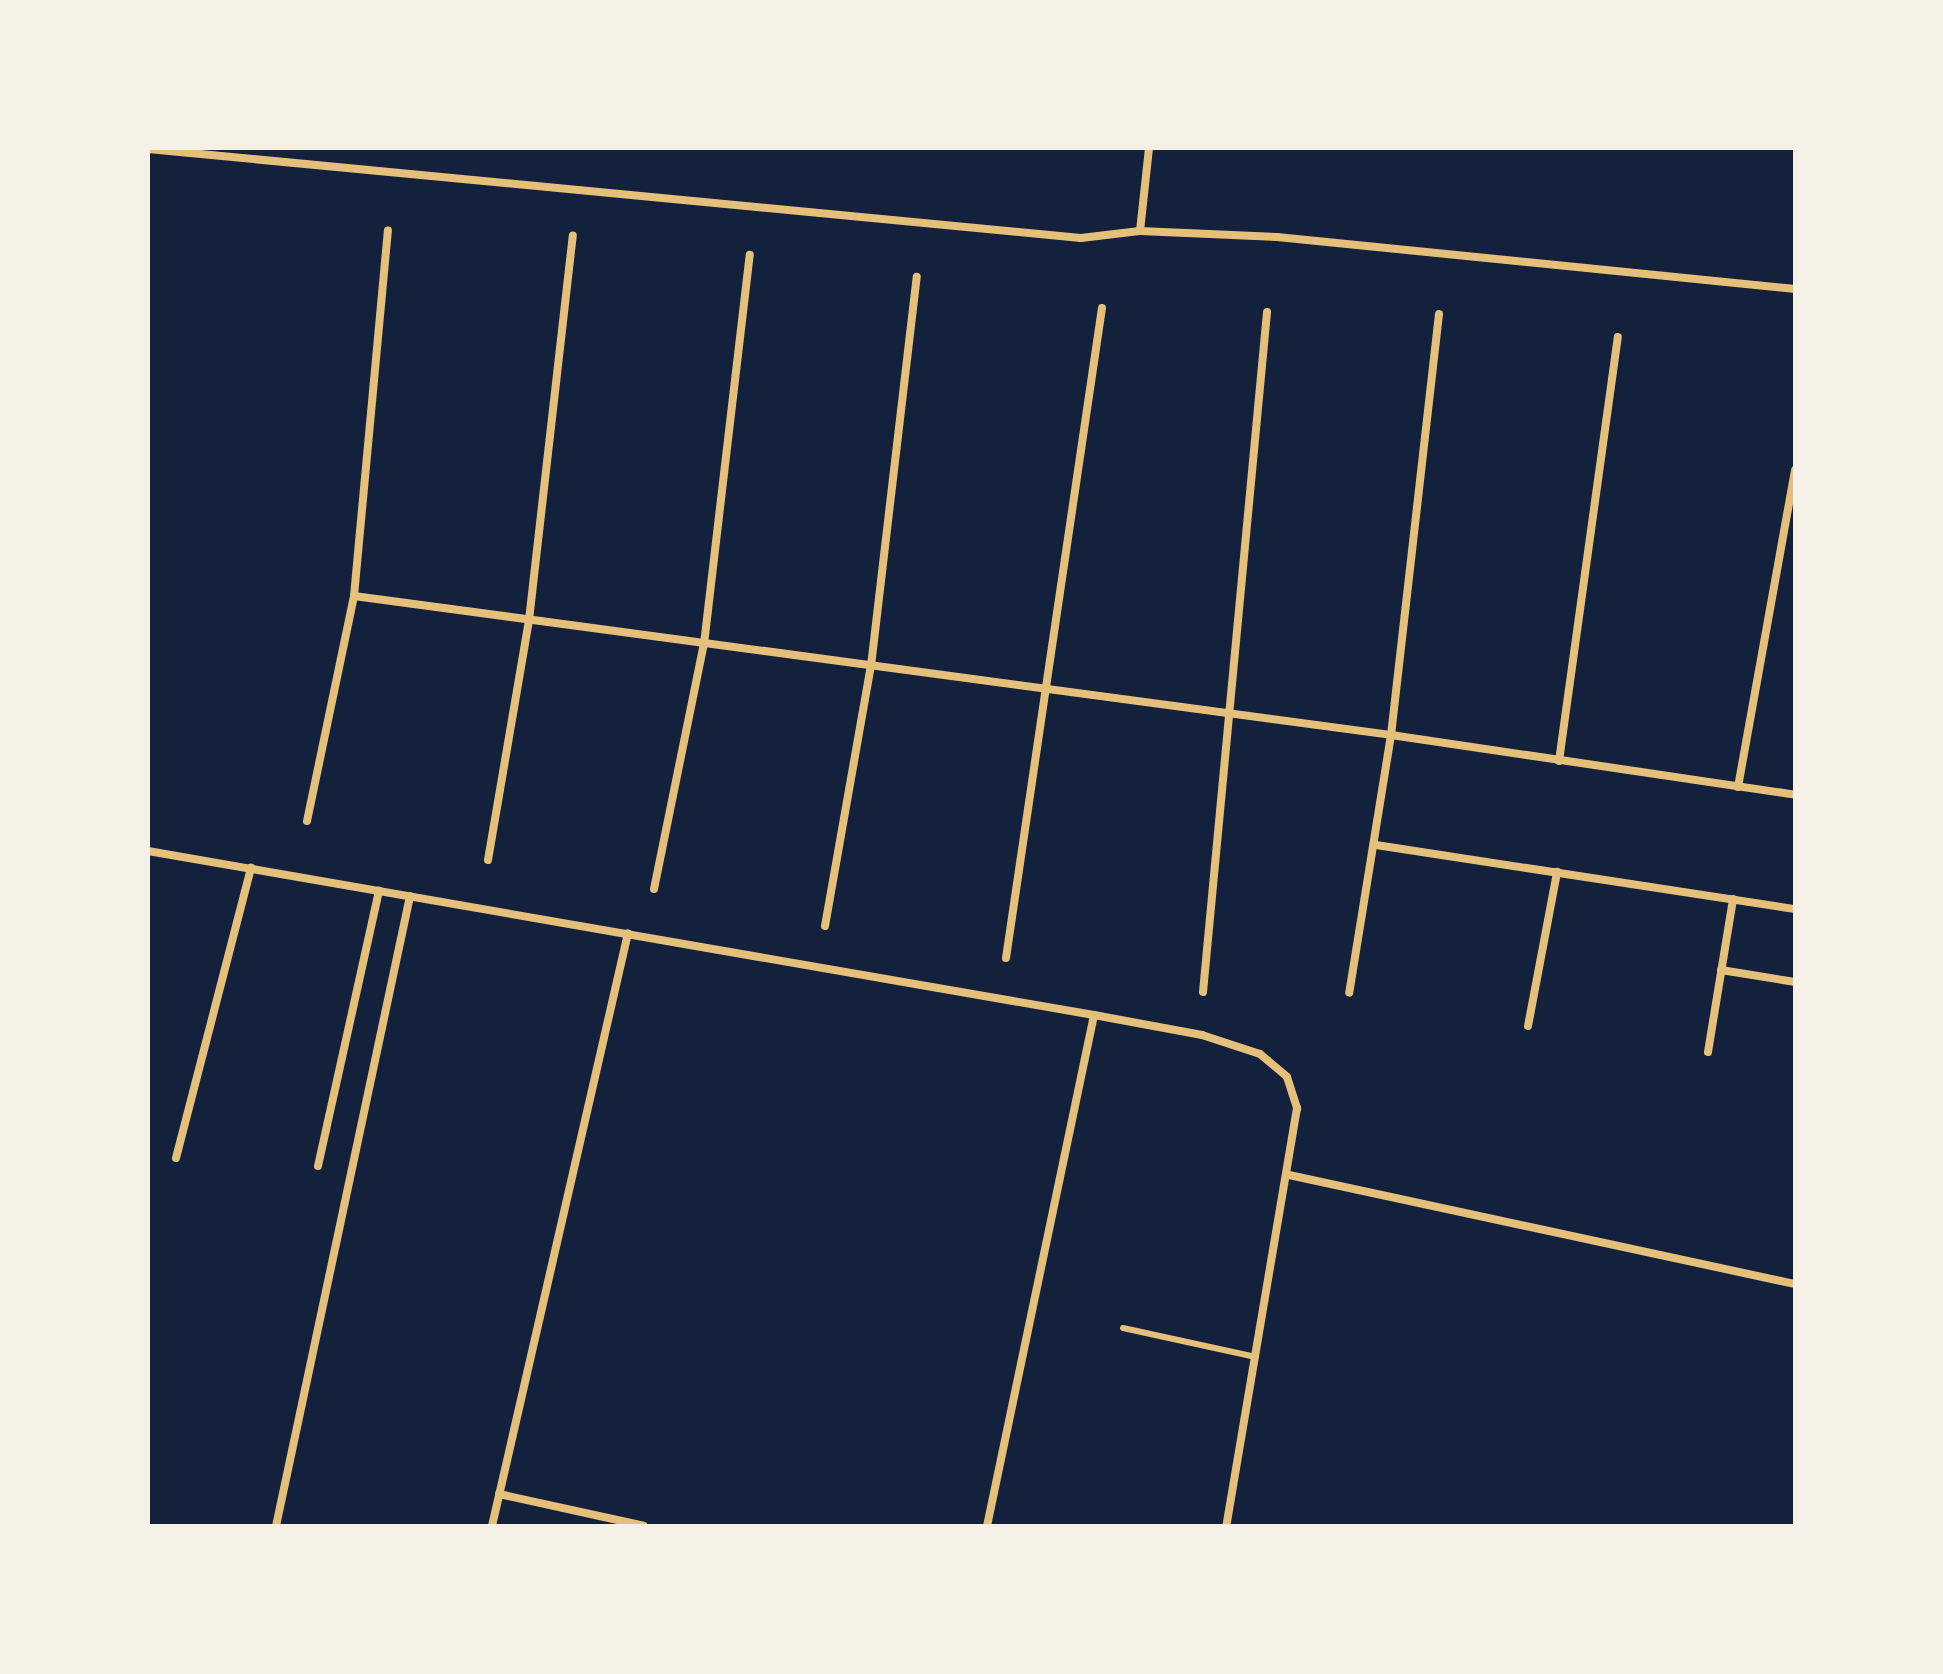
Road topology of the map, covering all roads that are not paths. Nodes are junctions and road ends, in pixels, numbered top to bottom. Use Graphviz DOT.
graph roads {
  1 [pos="1149,148"];
  2 [pos="148,149"];
  3 [pos="388,231"];
  4 [pos="1140,231"];
  5 [pos="573,236"];
  6 [pos="750,255"];
  7 [pos="917,277"];
  8 [pos="1795,289"];
  9 [pos="1102,308"];
  10 [pos="1267,312"];
  11 [pos="1439,314"];
  12 [pos="1618,337"];
  13 [pos="1795,470"];
  14 [pos="354,596"];
  15 [pos="529,620"];
  16 [pos="704,644"];
  17 [pos="871,666"];
  18 [pos="1049,690"];
  19 [pos="1226,714"];
  20 [pos="1391,735"];
  21 [pos="1559,761"];
  22 [pos="1738,787"];
  23 [pos="1795,795"];
  24 [pos="307,821"];
  25 [pos="1376,845"];
  26 [pos="148,851"];
  27 [pos="488,860"];
  28 [pos="251,868"];
  29 [pos="1557,872"];
  30 [pos="654,889"];
  31 [pos="379,891"];
  32 [pos="410,896"];
  33 [pos="1733,899"];
  34 [pos="1795,909"];
  35 [pos="825,926"];
  36 [pos="628,933"];
  37 [pos="1006,958"];
  38 [pos="1721,970"];
  39 [pos="1795,982"];
  40 [pos="1203,992"];
  41 [pos="1349,993"];
  42 [pos="1094,1015"];
  43 [pos="1528,1026"];
  44 [pos="1708,1052"];
  45 [pos="176,1158"];
  46 [pos="318,1166"];
  47 [pos="1289,1175"];
  48 [pos="1795,1284"];
  49 [pos="1123,1328"];
  50 [pos="1256,1357"];
  51 [pos="499,1494"];
  52 [pos="276,1526"];
  53 [pos="492,1526"];
  54 [pos="644,1526"];
  55 [pos="987,1526"];
  56 [pos="1226,1526"];
  1 -- 4 [label="street"];
  2 -- 4 [label="street"];
  3 -- 14 [label="street"];
  4 -- 8 [label="street"];
  5 -- 15 [label="street"];
  6 -- 16 [label="street"];
  7 -- 17 [label="street"];
  9 -- 18 [label="street"];
  10 -- 19 [label="street"];
  11 -- 20 [label="street"];
  12 -- 21 [label="street"];
  13 -- 22 [label="street"];
  14 -- 15 [label="street"];
  14 -- 24 [label="street"];
  15 -- 16 [label="street"];
  15 -- 27 [label="street"];
  16 -- 17 [label="street"];
  16 -- 30 [label="street"];
  17 -- 18 [label="street"];
  17 -- 35 [label="street"];
  18 -- 19 [label="street"];
  18 -- 37 [label="street"];
  19 -- 20 [label="street"];
  19 -- 40 [label="street"];
  20 -- 21 [label="street"];
  20 -- 25 [label="street"];
  21 -- 22 [label="street"];
  22 -- 23 [label="street"];
  25 -- 29 [label="street"];
  25 -- 41 [label="street"];
  26 -- 28 [label="street"];
  28 -- 31 [label="street"];
  28 -- 45 [label="street"];
  29 -- 33 [label="street"];
  29 -- 43 [label="street"];
  31 -- 32 [label="street"];
  31 -- 46 [label="street"];
  32 -- 36 [label="street"];
  32 -- 52 [label="street"];
  33 -- 34 [label="street"];
  33 -- 38 [label="street"];
  36 -- 42 [label="street"];
  36 -- 51 [label="street"];
  38 -- 39 [label="street"];
  38 -- 44 [label="street"];
  42 -- 47 [label="street"];
  42 -- 55 [label="street"];
  47 -- 48 [label="street"];
  47 -- 50 [label="street"];
  49 -- 50 [label="lane"];
  50 -- 56 [label="street"];
  51 -- 53 [label="street"];
  51 -- 54 [label="street"];
}
